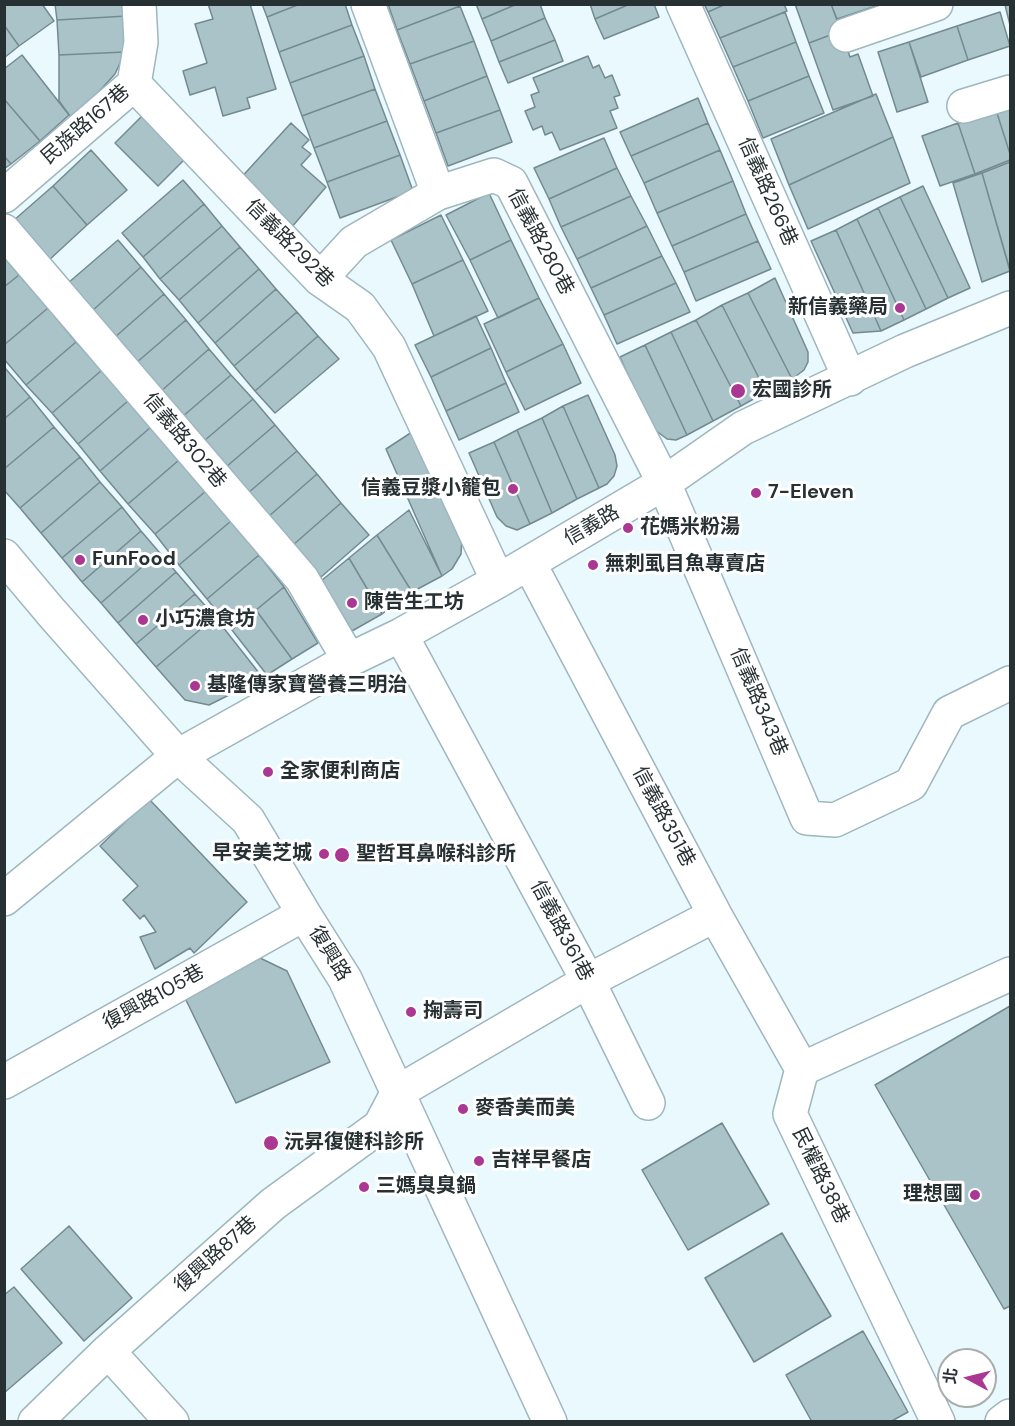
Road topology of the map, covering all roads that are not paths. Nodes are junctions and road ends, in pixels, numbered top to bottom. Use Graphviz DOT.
graph roads {
  1 [pos="139,4"];
  2 [pos="368,4"];
  3 [pos="683,4"];
  4 [pos="936,4"];
  5 [pos="846,35"];
  6 [pos="134,84"];
  7 [pos="1011,92"];
  8 [pos="964,106"];
  9 [pos="438,193"];
  10 [pos="4,196"];
  11 [pos="4,231"];
  12 [pos="320,279"];
  13 [pos="1011,308"];
  14 [pos="850,379"];
  15 [pos="664,483"];
  16 [pos="4,556"];
  17 [pos="528,563"];
  18 [pos="498,581"];
  19 [pos="401,635"];
  20 [pos="349,660"];
  21 [pos="1011,683"];
  22 [pos="178,756"];
  23 [pos="4,899"];
  24 [pos="304,914"];
  25 [pos="715,915"];
  26 [pos="1011,974"];
  27 [pos="588,981"];
  28 [pos="802,1069"];
  29 [pos="4,1082"];
  30 [pos="398,1092"];
  31 [pos="648,1103"];
  32 [pos="108,1351"];
  33 [pos="1011,1416"];
  34 [pos="35,1422"];
  35 [pos="172,1422"];
  36 [pos="549,1422"];
  37 [pos="938,1422"];
  38 [pos="1002,1422"];
  1 -- 6 [label="street, 民族路167巷"];
  2 -- 9 [label="street"];
  3 -- 14 [label="street, 信義路266巷"];
  4 -- 5 [label="street"];
  6 -- 10 [label="street, 民族路167巷"];
  6 -- 12 [label="street, 信義路292巷"];
  7 -- 8 [label="street"];
  9 -- 12 [label="street, 信義路280巷"];
  9 -- 15 [label="street, 信義路280巷"];
  11 -- 20 [label="street, 信義路302巷"];
  12 -- 18 [label="street, 信義路292巷"];
  13 -- 14 [label="street, 信義路"];
  14 -- 15 [label="street, 信義路"];
  15 -- 17 [label="street, 信義路"];
  15 -- 21 [label="street, 信義路343巷"];
  16 -- 22 [label="street, 復興路"];
  17 -- 18 [label="street, 信義路"];
  17 -- 25 [label="street, 信義路351巷"];
  18 -- 19 [label="street, 信義路"];
  19 -- 20 [label="street, 信義路"];
  19 -- 27 [label="street, 信義路361巷"];
  20 -- 22 [label="street, 信義路"];
  22 -- 23 [label="street, 信義路"];
  22 -- 24 [label="street, 復興路"];
  24 -- 29 [label="street, 復興路105巷"];
  24 -- 30 [label="street, 復興路"];
  25 -- 27 [label="street"];
  25 -- 28 [label="street, 信義路351巷"];
  26 -- 28 [label="street"];
  27 -- 30 [label="street"];
  27 -- 31 [label="street, 信義路361巷"];
  28 -- 37 [label="street, 民權路38巷"];
  30 -- 32 [label="street, 復興路87巷"];
  30 -- 36 [label="street, 復興路"];
  32 -- 34 [label="street, 復興路87巷"];
  32 -- 35 [label="street"];
  33 -- 38 [label="street"];
}
